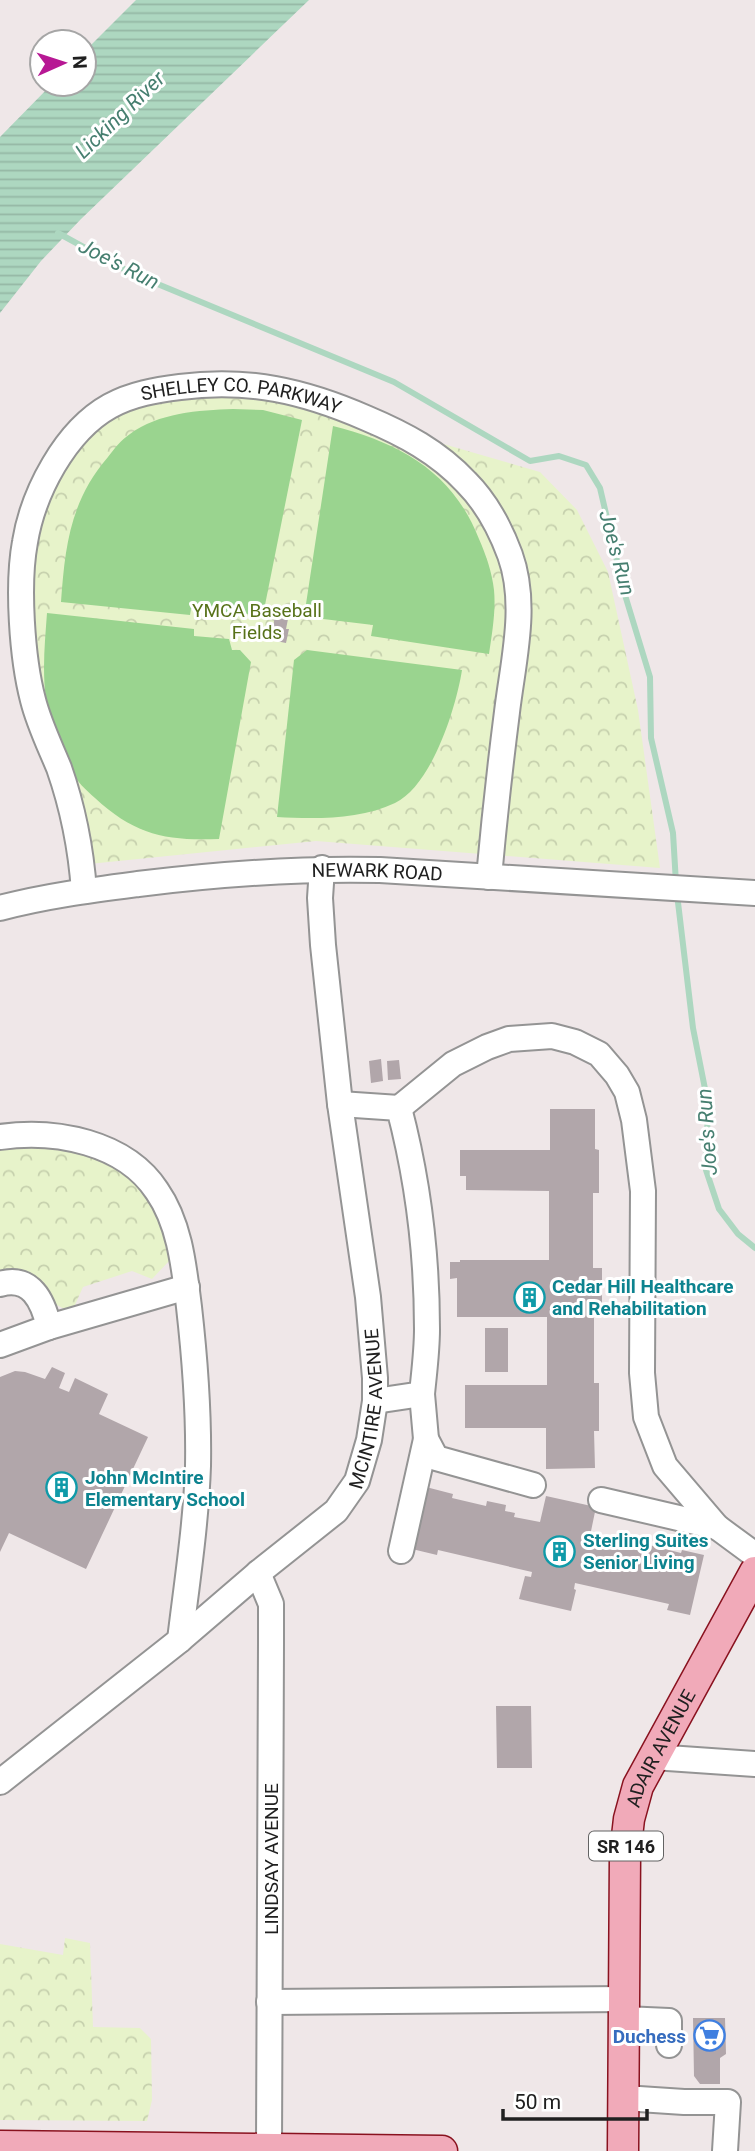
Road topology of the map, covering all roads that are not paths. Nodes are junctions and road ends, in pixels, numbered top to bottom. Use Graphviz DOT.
graph roads {
  1 [pos="322,869"];
  2 [pos="489,877"];
  3 [pos="84,891"];
  4 [pos="755,893"];
  5 [pos="0,908"];
  6 [pos="340,1104"];
  7 [pos="399,1108"];
  8 [pos="0,1137"];
  9 [pos="0,1284"];
  10 [pos="187,1287"];
  11 [pos="49,1327"];
  12 [pos="0,1345"];
  13 [pos="422,1394"];
  14 [pos="375,1401"];
  15 [pos="426,1439"];
  16 [pos="533,1485"];
  17 [pos="601,1500"];
  18 [pos="717,1527"];
  19 [pos="401,1551"];
  20 [pos="755,1555"];
  21 [pos="258,1573"];
  22 [pos="752,1583"];
  23 [pos="180,1640"];
  24 [pos="653,1758"];
  25 [pos="755,1764"];
  26 [pos="0,1782"];
  27 [pos="269,2002"];
  28 [pos="624,2009"];
  29 [pos="669,2045"];
  30 [pos="624,2098"];
  31 [pos="0,2146"];
  32 [pos="269,2148"];
  33 [pos="442,2151"];
  34 [pos="623,2151"];
  35 [pos="725,2151"];
  1 -- 2 [label="street, NEWARK ROAD"];
  1 -- 3 [label="street, NEWARK ROAD"];
  1 -- 6 [label="street, MCINTIRE AVENUE"];
  2 -- 3 [label="street, SHELLEY CO. PARKWAY"];
  2 -- 4 [label="street, NEWARK ROAD"];
  3 -- 5 [label="street, NEWARK ROAD"];
  6 -- 7 [label="street"];
  6 -- 14 [label="street, MCINTIRE AVENUE"];
  7 -- 13 [label="street"];
  7 -- 18 [label="street"];
  8 -- 10 [label="street"];
  9 -- 11 [label="street"];
  10 -- 11 [label="street"];
  10 -- 23 [label="street"];
  11 -- 12 [label="street"];
  13 -- 14 [label="street"];
  13 -- 15 [label="street"];
  14 -- 21 [label="street, MCINTIRE AVENUE"];
  15 -- 16 [label="street"];
  15 -- 19 [label="street"];
  17 -- 18 [label="street"];
  18 -- 20 [label="street"];
  21 -- 23 [label="street, MCINTIRE AVENUE"];
  21 -- 27 [label="street, LINDSAY AVENUE"];
  22 -- 24 [label="main road, ADAIR AVENUE / SR 146"];
  23 -- 26 [label="street, MCINTIRE AVENUE"];
  24 -- 25 [label="street"];
  24 -- 28 [label="main road, ADAIR AVENUE / SR 146"];
  27 -- 28 [label="street"];
  27 -- 32 [label="street, LINDSAY AVENUE"];
  28 -- 29 [label="street"];
  28 -- 30 [label="main road, ADAIR AVENUE / SR 146"];
  30 -- 34 [label="main road, ADAIR AVENUE / SR 146"];
  30 -- 35 [label="street"];
  31 -- 32 [label="main road"];
  32 -- 33 [label="main road"];
}
